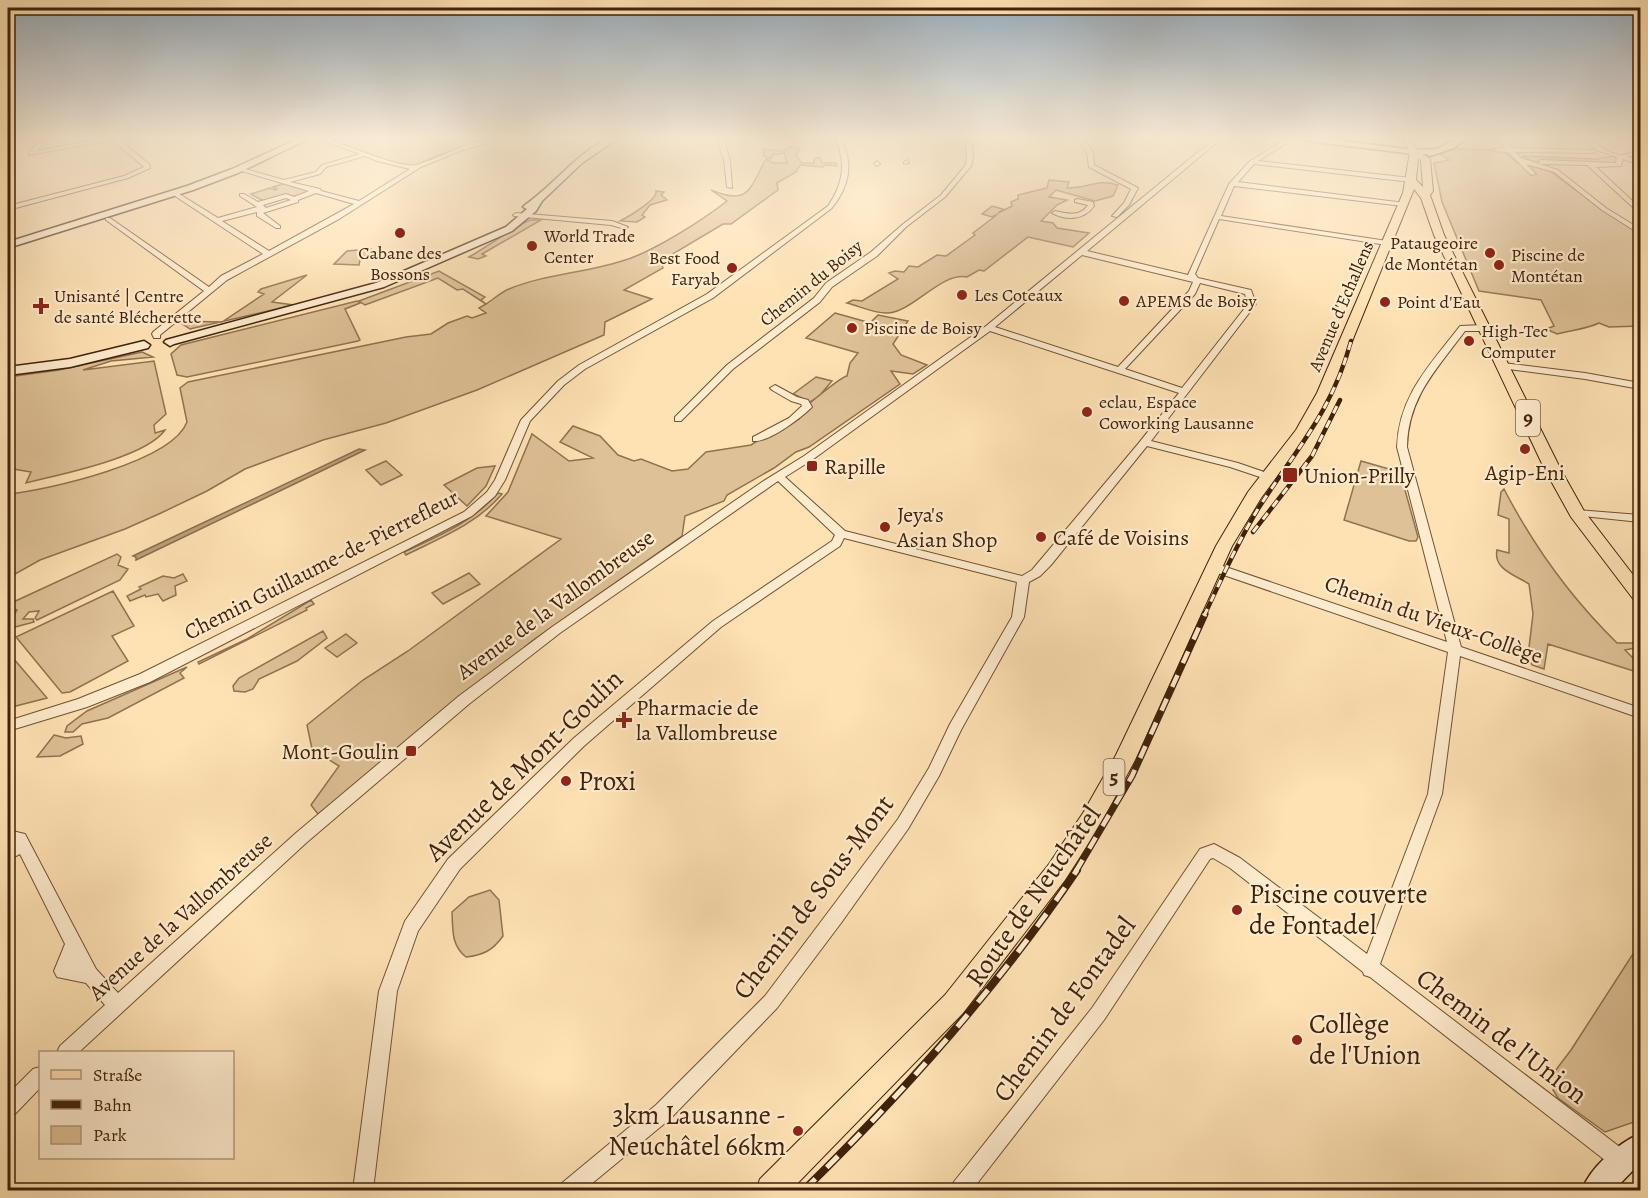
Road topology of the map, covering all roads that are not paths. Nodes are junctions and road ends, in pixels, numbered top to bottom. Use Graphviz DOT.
graph roads {
  1 [pos="1425,194"];
  2 [pos="58,195"];
  3 [pos="168,195"];
  4 [pos="177,195"];
  5 [pos="242,195"];
  6 [pos="305,195"];
  7 [pos="333,195"];
  8 [pos="375,195"];
  9 [pos="543,195"];
  10 [pos="838,195"];
  11 [pos="944,195"];
  12 [pos="1131,195"];
  13 [pos="1152,195"];
  14 [pos="1227,195"];
  15 [pos="1362,195"];
  16 [pos="1408,195"];
  17 [pos="1586,195"];
  18 [pos="1623,195"];
  19 [pos="1406,199"];
  20 [pos="1077,201"];
  21 [pos="361,204"];
  22 [pos="8,208"];
  23 [pos="261,208"];
  24 [pos="1641,211"];
  25 [pos="1055,213"];
  26 [pos="520,215"];
  27 [pos="1216,217"];
  28 [pos="108,219"];
  29 [pos="216,221"];
  30 [pos="278,226"];
  31 [pos="626,227"];
  32 [pos="1641,232"];
  33 [pos="1096,240"];
  34 [pos="1387,243"];
  35 [pos="8,245"];
  36 [pos="1081,252"];
  37 [pos="269,255"];
  38 [pos="1194,279"];
  39 [pos="208,290"];
  40 [pos="989,328"];
  41 [pos="1484,328"];
  42 [pos="165,338"];
  43 [pos="1503,366"];
  44 [pos="1120,370"];
  45 [pos="8,371"];
  46 [pos="1641,386"];
  47 [pos="775,388"];
  48 [pos="1183,391"];
  49 [pos="678,419"];
  50 [pos="1303,431"];
  51 [pos="756,439"];
  52 [pos="1145,442"];
  53 [pos="778,476"];
  54 [pos="1269,477"];
  55 [pos="1577,513"];
  56 [pos="1641,519"];
  57 [pos="841,534"];
  58 [pos="1213,567"];
  59 [pos="1023,580"];
  60 [pos="1641,596"];
  61 [pos="1455,648"];
  62 [pos="1641,712"];
  63 [pos="8,726"];
  64 [pos="8,837"];
  65 [pos="23,844"];
  66 [pos="8,853"];
  67 [pos="1204,854"];
  68 [pos="74,943"];
  69 [pos="1370,969"];
  70 [pos="89,972"];
  71 [pos="117,1005"];
  72 [pos="68,1051"];
  73 [pos="39,1077"];
  74 [pos="8,1107"];
  75 [pos="1631,1154"];
  76 [pos="363,1191"];
  77 [pos="569,1191"];
  78 [pos="771,1191"];
  79 [pos="960,1191"];
  80 [pos="1596,1191"];
  1 -- 41 [label="main road, 9"];
  2 -- 22 [label="street"];
  3 -- 35 [label="street"];
  4 -- 29 [label="street"];
  5 -- 23 [label="street"];
  6 -- 23 [label="street"];
  7 -- 21 [label="street"];
  8 -- 21 [label="street"];
  9 -- 26 [label="street"];
  10 -- 63 [label="street, Chemin Guillaume-de-Pierrefleur"];
  11 -- 49 [label="street, Chemin du Boisy"];
  12 -- 33 [label="street"];
  13 -- 33 [label="street, Avenue de la Vallombreuse"];
  14 -- 27 [label="street"];
  15 -- 19 [label="street"];
  16 -- 19 [label="main road, Avenue d'Echallens / 5"];
  17 -- 32 [label="street"];
  18 -- 24 [label="street"];
  19 -- 34 [label="main road, Avenue d'Echallens / 5"];
  20 -- 25 [label="street"];
  21 -- 37 [label="street"];
  23 -- 29 [label="street"];
  23 -- 30 [label="street"];
  26 -- 31 [label="street"];
  26 -- 42 [label="street"];
  27 -- 34 [label="street"];
  27 -- 38 [label="street"];
  28 -- 39 [label="street"];
  29 -- 37 [label="street"];
  33 -- 36 [label="street, Avenue de la Vallombreuse"];
  34 -- 50 [label="main road, Avenue d'Echallens / 5"];
  36 -- 38 [label="street"];
  36 -- 40 [label="street, Avenue de la Vallombreuse"];
  37 -- 39 [label="street"];
  38 -- 44 [label="street"];
  38 -- 48 [label="street"];
  39 -- 42 [label="street"];
  40 -- 44 [label="street"];
  40 -- 53 [label="street, Avenue de la Vallombreuse"];
  41 -- 43 [label="main road, 9"];
  41 -- 61 [label="street"];
  42 -- 45 [label="street"];
  43 -- 46 [label="street"];
  43 -- 55 [label="main road, 9"];
  44 -- 48 [label="street"];
  47 -- 51 [label="street"];
  48 -- 52 [label="street"];
  50 -- 54 [label="main road, Route de Neuchâtel / 5"];
  52 -- 54 [label="street"];
  52 -- 59 [label="street"];
  53 -- 57 [label="street"];
  53 -- 71 [label="street, Avenue de la Vallombreuse"];
  54 -- 58 [label="main road, Route de Neuchâtel / 5"];
  55 -- 56 [label="street"];
  55 -- 60 [label="main road, 9"];
  57 -- 59 [label="street"];
  57 -- 76 [label="street, Avenue de Mont-Goulin"];
  58 -- 61 [label="street, Chemin du Vieux-Collège"];
  58 -- 78 [label="main road, Route de Neuchâtel / 5"];
  59 -- 77 [label="street, Chemin de Sous-Mont"];
  61 -- 62 [label="street, Chemin du Vieux-Collège"];
  61 -- 69 [label="street"];
  64 -- 65 [label="street"];
  65 -- 66 [label="street"];
  65 -- 68 [label="street"];
  67 -- 69 [label="street, Chemin de l'Union"];
  67 -- 79 [label="street, Chemin de Fontadel"];
  68 -- 70 [label="street"];
  68 -- 70 [label="street"];
  69 -- 75 [label="street, Chemin de l'Union"];
  70 -- 71 [label="street"];
  71 -- 72 [label="street, Avenue de la Vallombreuse"];
  73 -- 74 [label="street"];
  75 -- 80 [label="street"];
}
